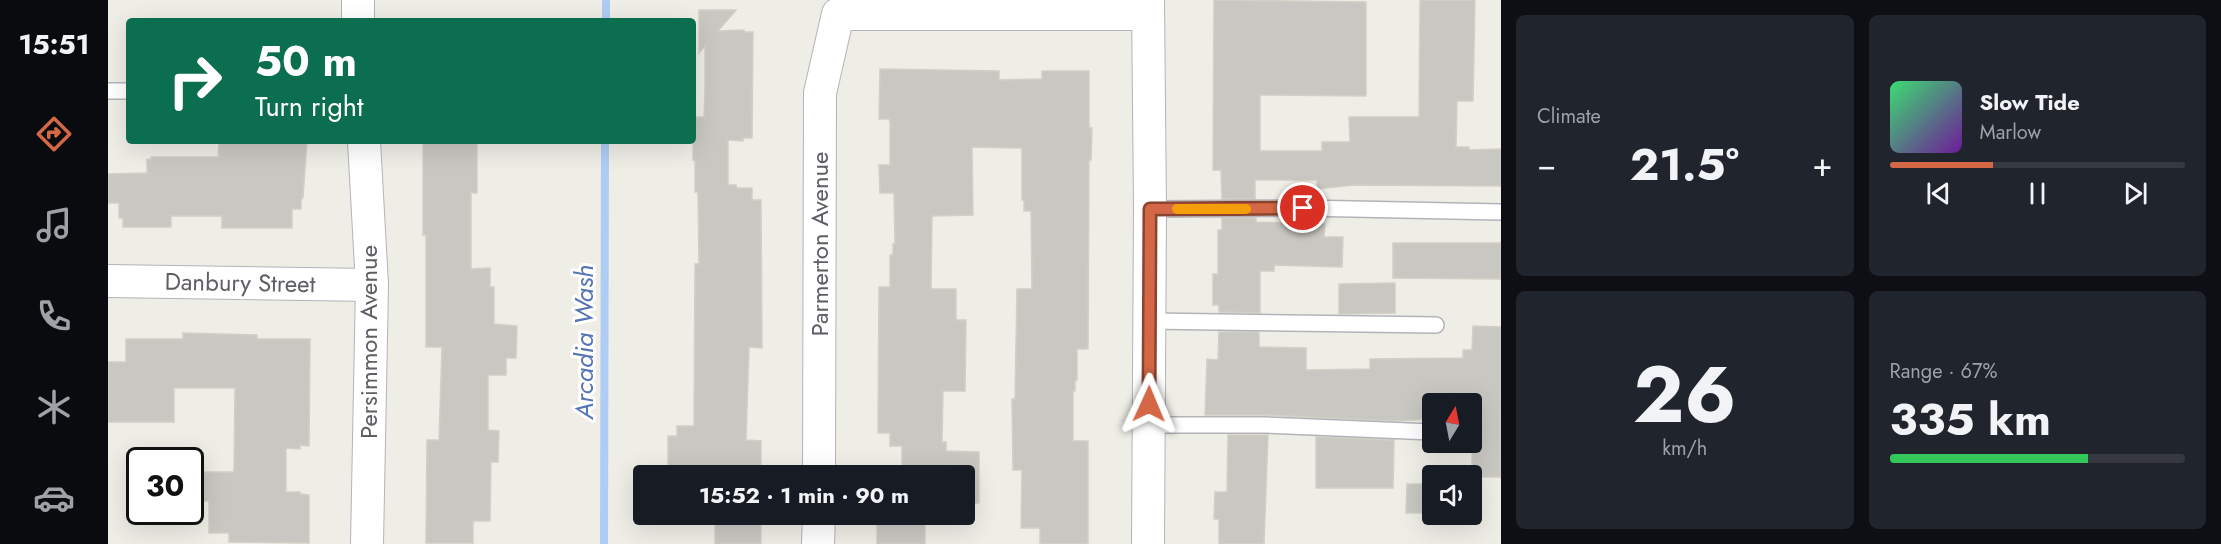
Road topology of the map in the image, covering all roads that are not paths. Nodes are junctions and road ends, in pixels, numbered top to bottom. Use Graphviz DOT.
graph roads {
  1 [pos="358,0"];
  2 [pos="1148,7"];
  3 [pos="358,18"];
  4 [pos="108,91"];
  5 [pos="126,91"];
  6 [pos="364,144"];
  7 [pos="1150,209"];
  8 [pos="1501,212"];
  9 [pos="108,281"];
  10 [pos="372,285"];
  11 [pos="1150,321"];
  12 [pos="1436,325"];
  13 [pos="1149,425"];
  14 [pos="1422,432"];
  15 [pos="819,465"];
  16 [pos="819,525"];
  17 [pos="367,544"];
  18 [pos="818,544"];
  19 [pos="1148,544"];
  1 -- 3 [label="street"];
  2 -- 7 [label="street"];
  2 -- 15 [label="street, Parmerton Avenue"];
  4 -- 5 [label="lane"];
  6 -- 10 [label="street, Persimmon Avenue"];
  7 -- 8 [label="lane"];
  7 -- 11 [label="street"];
  9 -- 10 [label="street, Danbury Street"];
  10 -- 17 [label="street, Persimmon Avenue"];
  11 -- 12 [label="lane"];
  11 -- 13 [label="street"];
  13 -- 14 [label="lane"];
  13 -- 19 [label="street"];
  16 -- 18 [label="street"];
}
